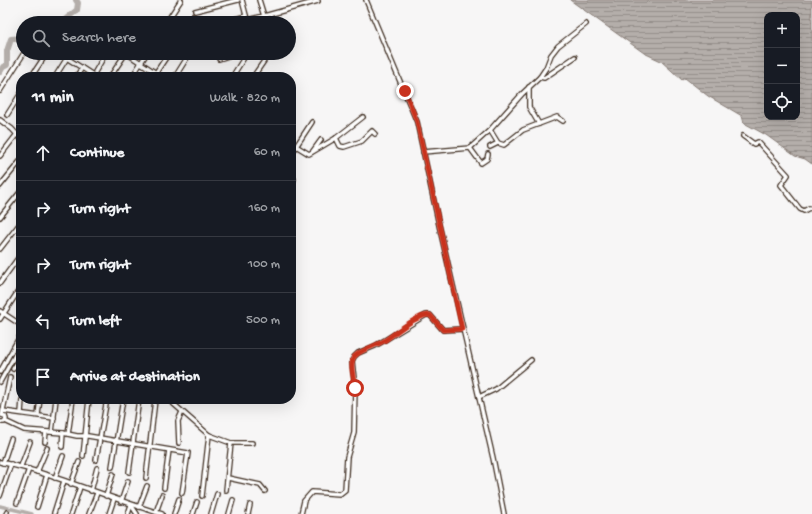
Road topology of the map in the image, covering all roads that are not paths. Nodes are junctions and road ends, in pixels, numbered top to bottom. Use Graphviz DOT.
graph roads {
  1 [pos="181,0"];
  2 [pos="238,0"];
  3 [pos="242,0"];
  4 [pos="259,0"];
  5 [pos="366,0"];
  6 [pos="318,1"];
  7 [pos="195,11"];
  8 [pos="171,16"];
  9 [pos="246,16"];
  10 [pos="264,16"];
  11 [pos="586,24"];
  12 [pos="576,57"];
  13 [pos="20,60"];
  14 [pos="42,60"];
  15 [pos="66,60"];
  16 [pos="70,60"];
  17 [pos="102,60"];
  18 [pos="121,60"];
  19 [pos="136,60"];
  20 [pos="143,60"];
  21 [pos="164,60"];
  22 [pos="186,60"];
  23 [pos="243,60"];
  24 [pos="264,61"];
  25 [pos="141,63"];
  26 [pos="82,68"];
  27 [pos="34,72"];
  28 [pos="58,72"];
  29 [pos="79,72"];
  30 [pos="88,72"];
  31 [pos="95,72"];
  32 [pos="113,72"];
  33 [pos="135,72"];
  34 [pos="154,72"];
  35 [pos="157,72"];
  36 [pos="178,72"];
  37 [pos="235,72"];
  38 [pos="256,72"];
  39 [pos="540,77"];
  40 [pos="529,87"];
  41 [pos="0,91"];
  42 [pos="16,101"];
  43 [pos="7,115"];
  44 [pos="363,117"];
  45 [pos="563,121"];
  46 [pos="1,122"];
  47 [pos="312,122"];
  48 [pos="539,124"];
  49 [pos="490,130"];
  50 [pos="16,133"];
  51 [pos="375,134"];
  52 [pos="16,135"];
  53 [pos="743,136"];
  54 [pos="336,138"];
  55 [pos="321,140"];
  56 [pos="498,143"];
  57 [pos="296,146"];
  58 [pos="490,147"];
  59 [pos="470,148"];
  60 [pos="312,152"];
  61 [pos="423,152"];
  62 [pos="488,154"];
  63 [pos="0,156"];
  64 [pos="16,166"];
  65 [pos="0,186"];
  66 [pos="16,197"];
  67 [pos="812,209"];
  68 [pos="0,217"];
  69 [pos="16,229"];
  70 [pos="0,250"];
  71 [pos="16,261"];
  72 [pos="0,283"];
  73 [pos="16,294"];
  74 [pos="2,312"];
  75 [pos="0,319"];
  76 [pos="16,322"];
  77 [pos="462,329"];
  78 [pos="16,343"];
  79 [pos="16,351"];
  80 [pos="531,360"];
  81 [pos="16,364"];
  82 [pos="13,369"];
  83 [pos="1,371"];
  84 [pos="10,377"];
  85 [pos="0,382"];
  86 [pos="479,397"];
  87 [pos="22,404"];
  88 [pos="39,404"];
  89 [pos="55,404"];
  90 [pos="71,404"];
  91 [pos="88,404"];
  92 [pos="106,404"];
  93 [pos="122,404"];
  94 [pos="138,404"];
  95 [pos="155,404"];
  96 [pos="173,404"];
  97 [pos="182,412"];
  98 [pos="21,413"];
  99 [pos="2,414"];
  100 [pos="38,416"];
  101 [pos="54,418"];
  102 [pos="5,421"];
  103 [pos="0,422"];
  104 [pos="46,432"];
  105 [pos="52,432"];
  106 [pos="63,433"];
  107 [pos="68,434"];
  108 [pos="209,435"];
  109 [pos="85,436"];
  110 [pos="100,438"];
  111 [pos="11,439"];
  112 [pos="116,441"];
  113 [pos="30,442"];
  114 [pos="45,442"];
  115 [pos="179,443"];
  116 [pos="231,443"];
  117 [pos="252,443"];
  118 [pos="133,444"];
  119 [pos="62,447"];
  120 [pos="150,447"];
  121 [pos="47,448"];
  122 [pos="169,450"];
  123 [pos="63,456"];
  124 [pos="83,456"];
  125 [pos="96,460"];
  126 [pos="1,462"];
  127 [pos="79,462"];
  128 [pos="11,464"];
  129 [pos="21,466"];
  130 [pos="112,467"];
  131 [pos="97,468"];
  132 [pos="29,469"];
  133 [pos="37,472"];
  134 [pos="129,472"];
  135 [pos="113,474"];
  136 [pos="47,475"];
  137 [pos="55,478"];
  138 [pos="146,478"];
  139 [pos="228,478"];
  140 [pos="64,481"];
  141 [pos="128,481"];
  142 [pos="71,484"];
  143 [pos="147,486"];
  144 [pos="80,487"];
  145 [pos="164,488"];
  146 [pos="226,490"];
  147 [pos="91,491"];
  148 [pos="265,491"];
  149 [pos="182,492"];
  150 [pos="97,493"];
  151 [pos="217,494"];
  152 [pos="162,495"];
  153 [pos="0,496"];
  154 [pos="106,496"];
  155 [pos="202,496"];
  156 [pos="114,499"];
  157 [pos="179,499"];
  158 [pos="233,500"];
  159 [pos="121,502"];
  160 [pos="197,502"];
  161 [pos="17,503"];
  162 [pos="131,505"];
  163 [pos="250,505"];
  164 [pos="37,507"];
  165 [pos="139,507"];
  166 [pos="156,512"];
  167 [pos="54,513"];
  168 [pos="71,514"];
  169 [pos="89,514"];
  170 [pos="109,514"];
  171 [pos="128,514"];
  172 [pos="137,514"];
  173 [pos="162,514"];
  174 [pos="174,514"];
  175 [pos="192,514"];
  176 [pos="211,514"];
  177 [pos="229,514"];
  178 [pos="248,514"];
  179 [pos="301,514"];
  180 [pos="504,514"];
  1 -- 8 [label="street"];
  2 -- 7 [label="street"];
  3 -- 9 [label="street"];
  4 -- 10 [label="street"];
  5 -- 61 [label="street"];
  6 -- 10 [label="street"];
  11 -- 39 [label="street"];
  12 -- 39 [label="street"];
  13 -- 41 [label="street"];
  14 -- 27 [label="street"];
  15 -- 28 [label="street"];
  16 -- 26 [label="street"];
  17 -- 31 [label="street"];
  18 -- 32 [label="street"];
  19 -- 25 [label="street"];
  20 -- 25 [label="street"];
  21 -- 35 [label="street"];
  22 -- 36 [label="street"];
  23 -- 37 [label="street"];
  24 -- 38 [label="street"];
  25 -- 33 [label="street"];
  25 -- 34 [label="street"];
  26 -- 29 [label="street"];
  26 -- 30 [label="street"];
  39 -- 40 [label="street"];
  40 -- 48 [label="street"];
  40 -- 49 [label="street"];
  42 -- 43 [label="street"];
  44 -- 54 [label="street"];
  45 -- 48 [label="street"];
  46 -- 50 [label="street"];
  47 -- 57 [label="street"];
  48 -- 56 [label="street"];
  49 -- 56 [label="street"];
  49 -- 59 [label="street"];
  51 -- 54 [label="street"];
  52 -- 63 [label="street"];
  53 -- 67 [label="street"];
  54 -- 60 [label="street"];
  55 -- 60 [label="street"];
  56 -- 58 [label="street"];
  57 -- 60 [label="street"];
  59 -- 61 [label="street"];
  59 -- 62 [label="street"];
  61 -- 77 [label="street"];
  64 -- 65 [label="street"];
  66 -- 68 [label="street"];
  69 -- 70 [label="street"];
  71 -- 72 [label="street"];
  73 -- 74 [label="street"];
  74 -- 75 [label="street"];
  74 -- 76 [label="street"];
  77 -- 86 [label="street"];
  77 -- 179 [label="street"];
  78 -- 83 [label="street"];
  79 -- 83 [label="street"];
  80 -- 86 [label="street"];
  81 -- 82 [label="street"];
  83 -- 85 [label="street"];
  84 -- 99 [label="street"];
  86 -- 180 [label="street"];
  87 -- 98 [label="street"];
  88 -- 100 [label="street"];
  89 -- 101 [label="street"];
  90 -- 107 [label="street"];
  91 -- 109 [label="street"];
  92 -- 110 [label="street"];
  93 -- 112 [label="street"];
  94 -- 118 [label="street"];
  95 -- 120 [label="street"];
  96 -- 97 [label="street"];
  97 -- 108 [label="street"];
  97 -- 115 [label="street"];
  98 -- 99 [label="street"];
  98 -- 100 [label="street"];
  99 -- 102 [label="street"];
  100 -- 101 [label="street"];
  101 -- 105 [label="street"];
  102 -- 103 [label="street"];
  102 -- 104 [label="street"];
  104 -- 105 [label="street"];
  104 -- 114 [label="street"];
  105 -- 106 [label="street"];
  106 -- 107 [label="street"];
  106 -- 119 [label="street"];
  107 -- 109 [label="street"];
  108 -- 116 [label="street"];
  108 -- 155 [label="street"];
  109 -- 110 [label="street"];
  109 -- 124 [label="street"];
  110 -- 112 [label="street"];
  110 -- 125 [label="street"];
  111 -- 126 [label="street"];
  112 -- 118 [label="street"];
  112 -- 130 [label="street"];
  113 -- 129 [label="street"];
  116 -- 117 [label="street"];
  116 -- 139 [label="street"];
  118 -- 120 [label="street"];
  118 -- 134 [label="street"];
  120 -- 122 [label="street"];
  120 -- 138 [label="street"];
  121 -- 133 [label="street"];
  122 -- 145 [label="street"];
  122 -- 149 [label="street"];
  123 -- 137 [label="street"];
  126 -- 128 [label="street"];
  127 -- 142 [label="street"];
  128 -- 129 [label="street"];
  128 -- 153 [label="street"];
  129 -- 132 [label="street"];
  131 -- 147 [label="street"];
  132 -- 133 [label="street"];
  132 -- 161 [label="street"];
  133 -- 136 [label="street"];
  135 -- 154 [label="street"];
  136 -- 137 [label="street"];
  136 -- 164 [label="street"];
  137 -- 140 [label="street"];
  139 -- 146 [label="street"];
  139 -- 148 [label="street"];
  140 -- 142 [label="street"];
  140 -- 167 [label="street"];
  141 -- 159 [label="street"];
  142 -- 144 [label="street"];
  143 -- 165 [label="street"];
  144 -- 147 [label="street"];
  144 -- 168 [label="street"];
  147 -- 150 [label="street"];
  150 -- 154 [label="street"];
  150 -- 169 [label="street"];
  151 -- 176 [label="street"];
  152 -- 166 [label="street"];
  154 -- 156 [label="street"];
  156 -- 159 [label="street"];
  156 -- 170 [label="street"];
  157 -- 174 [label="street"];
  158 -- 177 [label="street"];
  159 -- 162 [label="street"];
  160 -- 175 [label="street"];
  162 -- 165 [label="street"];
  162 -- 171 [label="street"];
  162 -- 172 [label="street"];
  163 -- 178 [label="street"];
  165 -- 166 [label="street"];
  166 -- 173 [label="street"];
}
